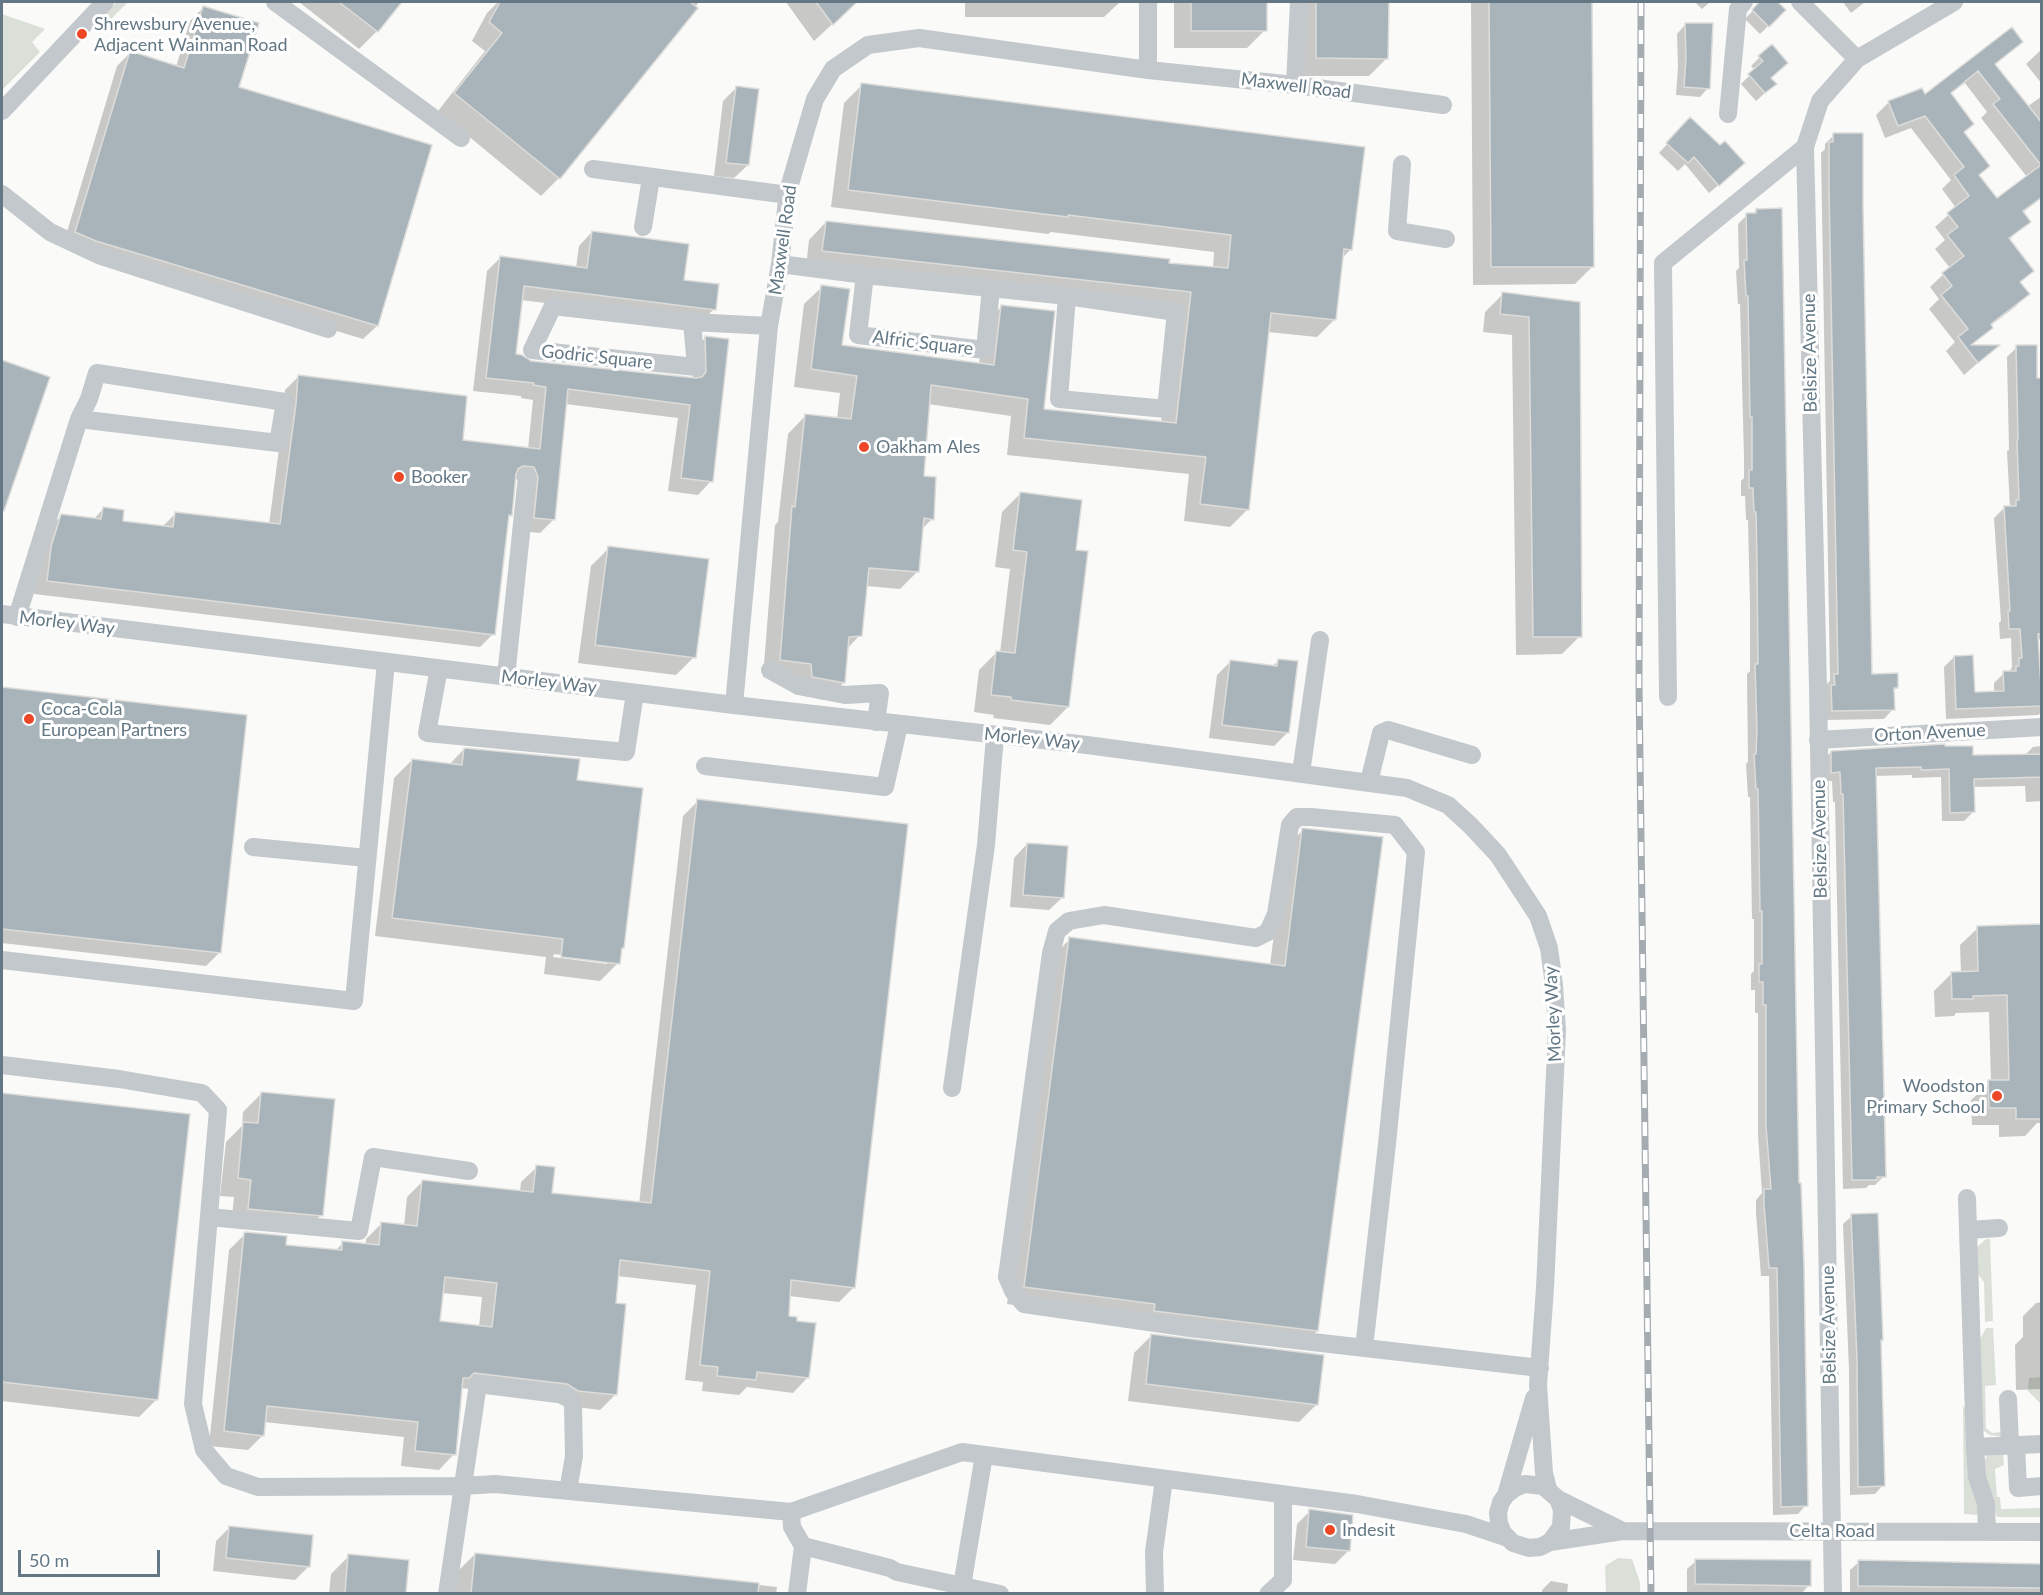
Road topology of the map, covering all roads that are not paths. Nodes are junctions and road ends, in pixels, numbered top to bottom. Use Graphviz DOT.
graph roads {
  1 [pos="105,2"];
  2 [pos="275,2"];
  3 [pos="1148,2"];
  4 [pos="1299,2"];
  5 [pos="1744,2"];
  6 [pos="1800,2"];
  7 [pos="1954,2"];
  8 [pos="1857,59"];
  9 [pos="1148,70"];
  10 [pos="1295,85"];
  11 [pos="1443,105"];
  12 [pos="2,111"];
  13 [pos="1728,114"];
  14 [pos="461,138"];
  15 [pos="1806,147"];
  16 [pos="1402,164"];
  17 [pos="593,169"];
  18 [pos="651,178"];
  19 [pos="2,194"];
  20 [pos="788,195"];
  21 [pos="644,227"];
  22 [pos="1446,239"];
  23 [pos="780,264"];
  24 [pos="865,275"];
  25 [pos="991,288"];
  26 [pos="1067,296"];
  27 [pos="692,322"];
  28 [pos="769,326"];
  29 [pos="328,329"];
  30 [pos="79,419"];
  31 [pos="528,476"];
  32 [pos="9,616"];
  33 [pos="1320,640"];
  34 [pos="386,662"];
  35 [pos="439,668"];
  36 [pos="770,670"];
  37 [pos="506,677"];
  38 [pos="635,693"];
  39 [pos="1668,697"];
  40 [pos="734,705"];
  41 [pos="876,722"];
  42 [pos="899,725"];
  43 [pos="2042,727"];
  44 [pos="995,736"];
  45 [pos="1818,740"];
  46 [pos="1472,755"];
  47 [pos="705,766"];
  48 [pos="1301,773"];
  49 [pos="1369,782"];
  50 [pos="253,847"];
  51 [pos="367,858"];
  52 [pos="2,960"];
  53 [pos="2,1065"];
  54 [pos="952,1088"];
  55 [pos="468,1171"];
  56 [pos="1967,1198"];
  57 [pos="209,1217"];
  58 [pos="1999,1228"];
  59 [pos="1969,1230"];
  60 [pos="1364,1348"];
  61 [pos="1539,1377"];
  62 [pos="2008,1399"];
  63 [pos="2042,1444"];
  64 [pos="2013,1445"];
  65 [pos="1975,1448"];
  66 [pos="984,1455"];
  67 [pos="1164,1479"];
  68 [pos="463,1486"];
  69 [pos="2042,1486"];
  70 [pos="568,1491"];
  71 [pos="1553,1494"];
  72 [pos="1283,1495"];
  73 [pos="1506,1495"];
  74 [pos="791,1512"];
  75 [pos="1498,1513"];
  76 [pos="1466,1524"];
  77 [pos="1623,1531"];
  78 [pos="1832,1531"];
  79 [pos="1987,1531"];
  80 [pos="2042,1532"];
  81 [pos="1508,1538"];
  82 [pos="1550,1542"];
  83 [pos="803,1546"];
  84 [pos="962,1586"];
  85 [pos="447,1593"];
  86 [pos="797,1593"];
  87 [pos="1000,1593"];
  88 [pos="1155,1593"];
  89 [pos="1268,1593"];
  90 [pos="1833,1593"];
  1 -- 12 [label="street"];
  2 -- 14 [label="street"];
  3 -- 9 [label="street"];
  4 -- 10 [label="street"];
  5 -- 13 [label="street"];
  6 -- 8 [label="street"];
  7 -- 8 [label="street, Belsize Avenue"];
  8 -- 15 [label="street, Belsize Avenue"];
  9 -- 10 [label="street, Maxwell Road"];
  9 -- 20 [label="street, Maxwell Road"];
  10 -- 11 [label="street, Maxwell Road"];
  15 -- 39 [label="street"];
  15 -- 45 [label="street, Belsize Avenue"];
  16 -- 22 [label="street"];
  17 -- 18 [label="street"];
  18 -- 20 [label="street"];
  18 -- 21 [label="street"];
  19 -- 29 [label="street"];
  20 -- 23 [label="street, Maxwell Road"];
  23 -- 24 [label="street"];
  23 -- 28 [label="street, Maxwell Road"];
  24 -- 25 [label="street"];
  24 -- 25 [label="street, Alfric Square"];
  25 -- 26 [label="street"];
  26 -- 26 [label="street"];
  27 -- 27 [label="street, Godric Square"];
  27 -- 28 [label="street, Godric Square"];
  28 -- 40 [label="street, Maxwell Road"];
  30 -- 30 [label="street"];
  30 -- 32 [label="street"];
  31 -- 37 [label="street"];
  32 -- 34 [label="street, Morley Way"];
  33 -- 48 [label="street"];
  34 -- 35 [label="street, Morley Way"];
  34 -- 51 [label="street"];
  35 -- 37 [label="street, Morley Way"];
  35 -- 38 [label="street"];
  36 -- 41 [label="street"];
  37 -- 38 [label="street, Morley Way"];
  38 -- 40 [label="street, Morley Way"];
  40 -- 41 [label="street, Morley Way"];
  41 -- 42 [label="street, Morley Way"];
  42 -- 44 [label="street, Morley Way"];
  42 -- 47 [label="street"];
  43 -- 45 [label="street, Orton Avenue"];
  44 -- 48 [label="street, Morley Way"];
  44 -- 54 [label="street"];
  45 -- 78 [label="street, Belsize Avenue"];
  46 -- 49 [label="street"];
  48 -- 49 [label="street, Morley Way"];
  49 -- 61 [label="street, Morley Way"];
  50 -- 51 [label="street"];
  51 -- 52 [label="street"];
  53 -- 57 [label="street"];
  55 -- 57 [label="street"];
  56 -- 59 [label="street"];
  57 -- 68 [label="street"];
  58 -- 59 [label="street"];
  59 -- 65 [label="street"];
  60 -- 60 [label="street"];
  60 -- 61 [label="street"];
  61 -- 71 [label="street, Morley Way"];
  61 -- 73 [label="street, Morley Way"];
  62 -- 64 [label="street"];
  63 -- 64 [label="street"];
  64 -- 65 [label="street"];
  64 -- 69 [label="street"];
  65 -- 79 [label="street"];
  66 -- 67 [label="street"];
  66 -- 74 [label="street"];
  66 -- 84 [label="street"];
  67 -- 72 [label="street"];
  67 -- 88 [label="street"];
  68 -- 70 [label="street"];
  68 -- 70 [label="street"];
  68 -- 85 [label="street"];
  70 -- 74 [label="street"];
  71 -- 73 [label="street"];
  71 -- 77 [label="street, Celta Road"];
  71 -- 82 [label="street"];
  72 -- 76 [label="street"];
  72 -- 89 [label="street"];
  73 -- 75 [label="street"];
  74 -- 83 [label="street"];
  75 -- 76 [label="street"];
  75 -- 81 [label="street"];
  76 -- 81 [label="street"];
  77 -- 78 [label="street, Celta Road"];
  77 -- 82 [label="street, Celta Road"];
  78 -- 79 [label="street, Celta Road"];
  78 -- 90 [label="street, Belsize Avenue"];
  79 -- 80 [label="street, Celta Road"];
  81 -- 82 [label="street"];
  83 -- 84 [label="street"];
  83 -- 86 [label="street"];
  84 -- 87 [label="street"];
}
